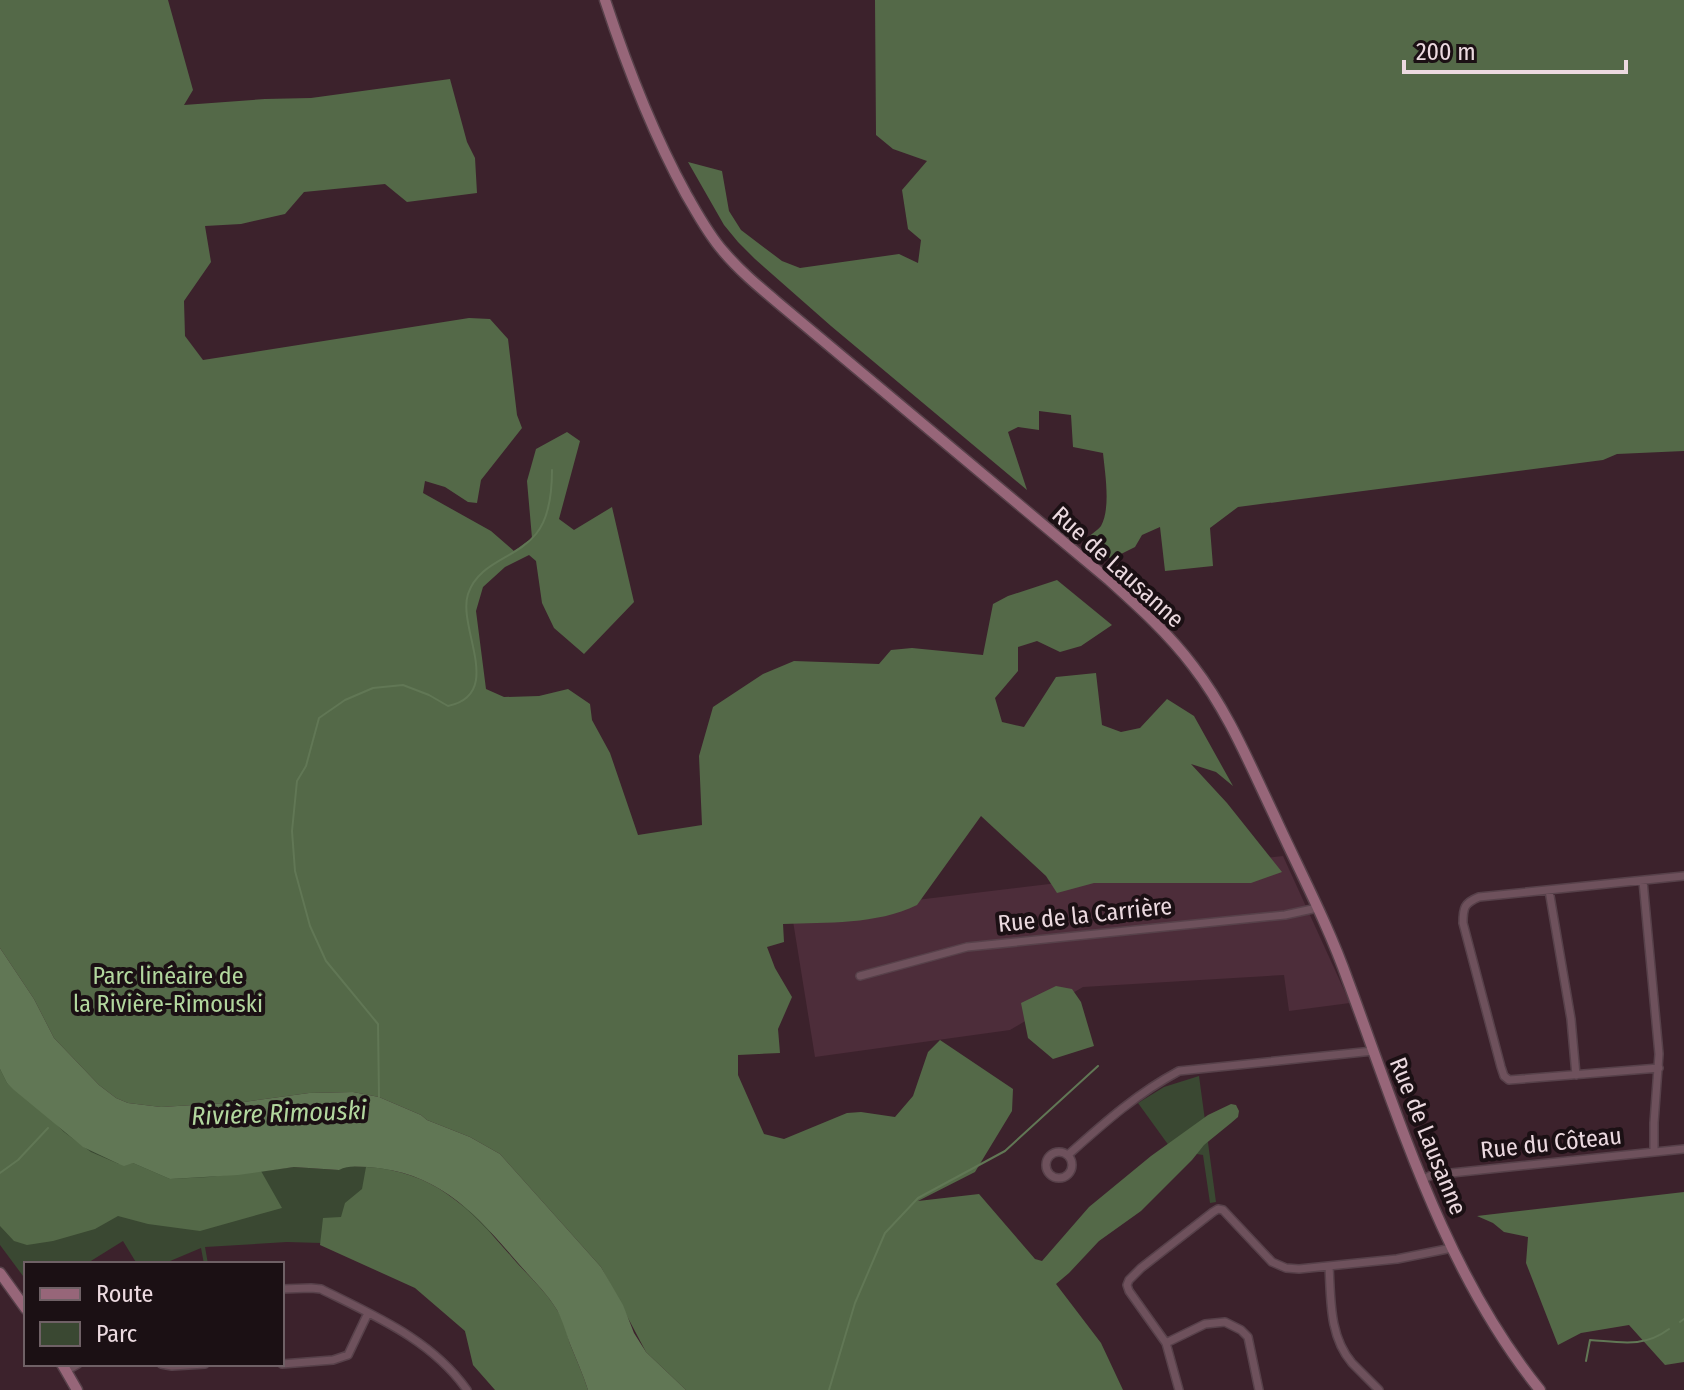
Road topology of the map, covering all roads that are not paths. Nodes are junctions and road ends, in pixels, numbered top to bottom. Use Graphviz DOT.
graph roads {
  1 [pos="605,0"];
  2 [pos="1684,876"];
  3 [pos="1643,881"];
  4 [pos="1549,890"];
  5 [pos="1317,908"];
  6 [pos="860,976"];
  7 [pos="1373,1051"];
  8 [pos="1659,1068"];
  9 [pos="1576,1075"];
  10 [pos="1684,1149"];
  11 [pos="1654,1152"];
  12 [pos="1068,1155"];
  13 [pos="1423,1179"];
  14 [pos="1452,1248"];
  15 [pos="1329,1266"];
  16 [pos="0,1273"];
  17 [pos="284,1289"];
  18 [pos="24,1306"];
  19 [pos="368,1313"];
  20 [pos="1166,1343"];
  21 [pos="284,1364"];
  22 [pos="64,1367"];
  23 [pos="77,1390"];
  24 [pos="467,1390"];
  25 [pos="1179,1390"];
  26 [pos="1259,1390"];
  27 [pos="1379,1390"];
  28 [pos="1540,1390"];
  1 -- 5 [label="street, Rue de Lausanne"];
  2 -- 3 [label="street"];
  3 -- 4 [label="street"];
  3 -- 8 [label="street"];
  4 -- 9 [label="street"];
  4 -- 9 [label="street"];
  5 -- 6 [label="street, Rue de la Carrière"];
  5 -- 7 [label="street, Rue de Lausanne"];
  7 -- 12 [label="street"];
  7 -- 13 [label="street, Rue de Lausanne"];
  8 -- 9 [label="street"];
  8 -- 11 [label="street"];
  10 -- 11 [label="street, Rue du Côteau"];
  11 -- 13 [label="street, Rue du Côteau"];
  13 -- 14 [label="street, Rue de Lausanne"];
  14 -- 15 [label="street"];
  14 -- 28 [label="street, Rue de Lausanne"];
  15 -- 20 [label="street"];
  15 -- 27 [label="street"];
  16 -- 18 [label="street"];
  17 -- 19 [label="street"];
  19 -- 21 [label="street"];
  19 -- 24 [label="street"];
  20 -- 25 [label="street"];
  20 -- 26 [label="street"];
  22 -- 23 [label="street"];
}
